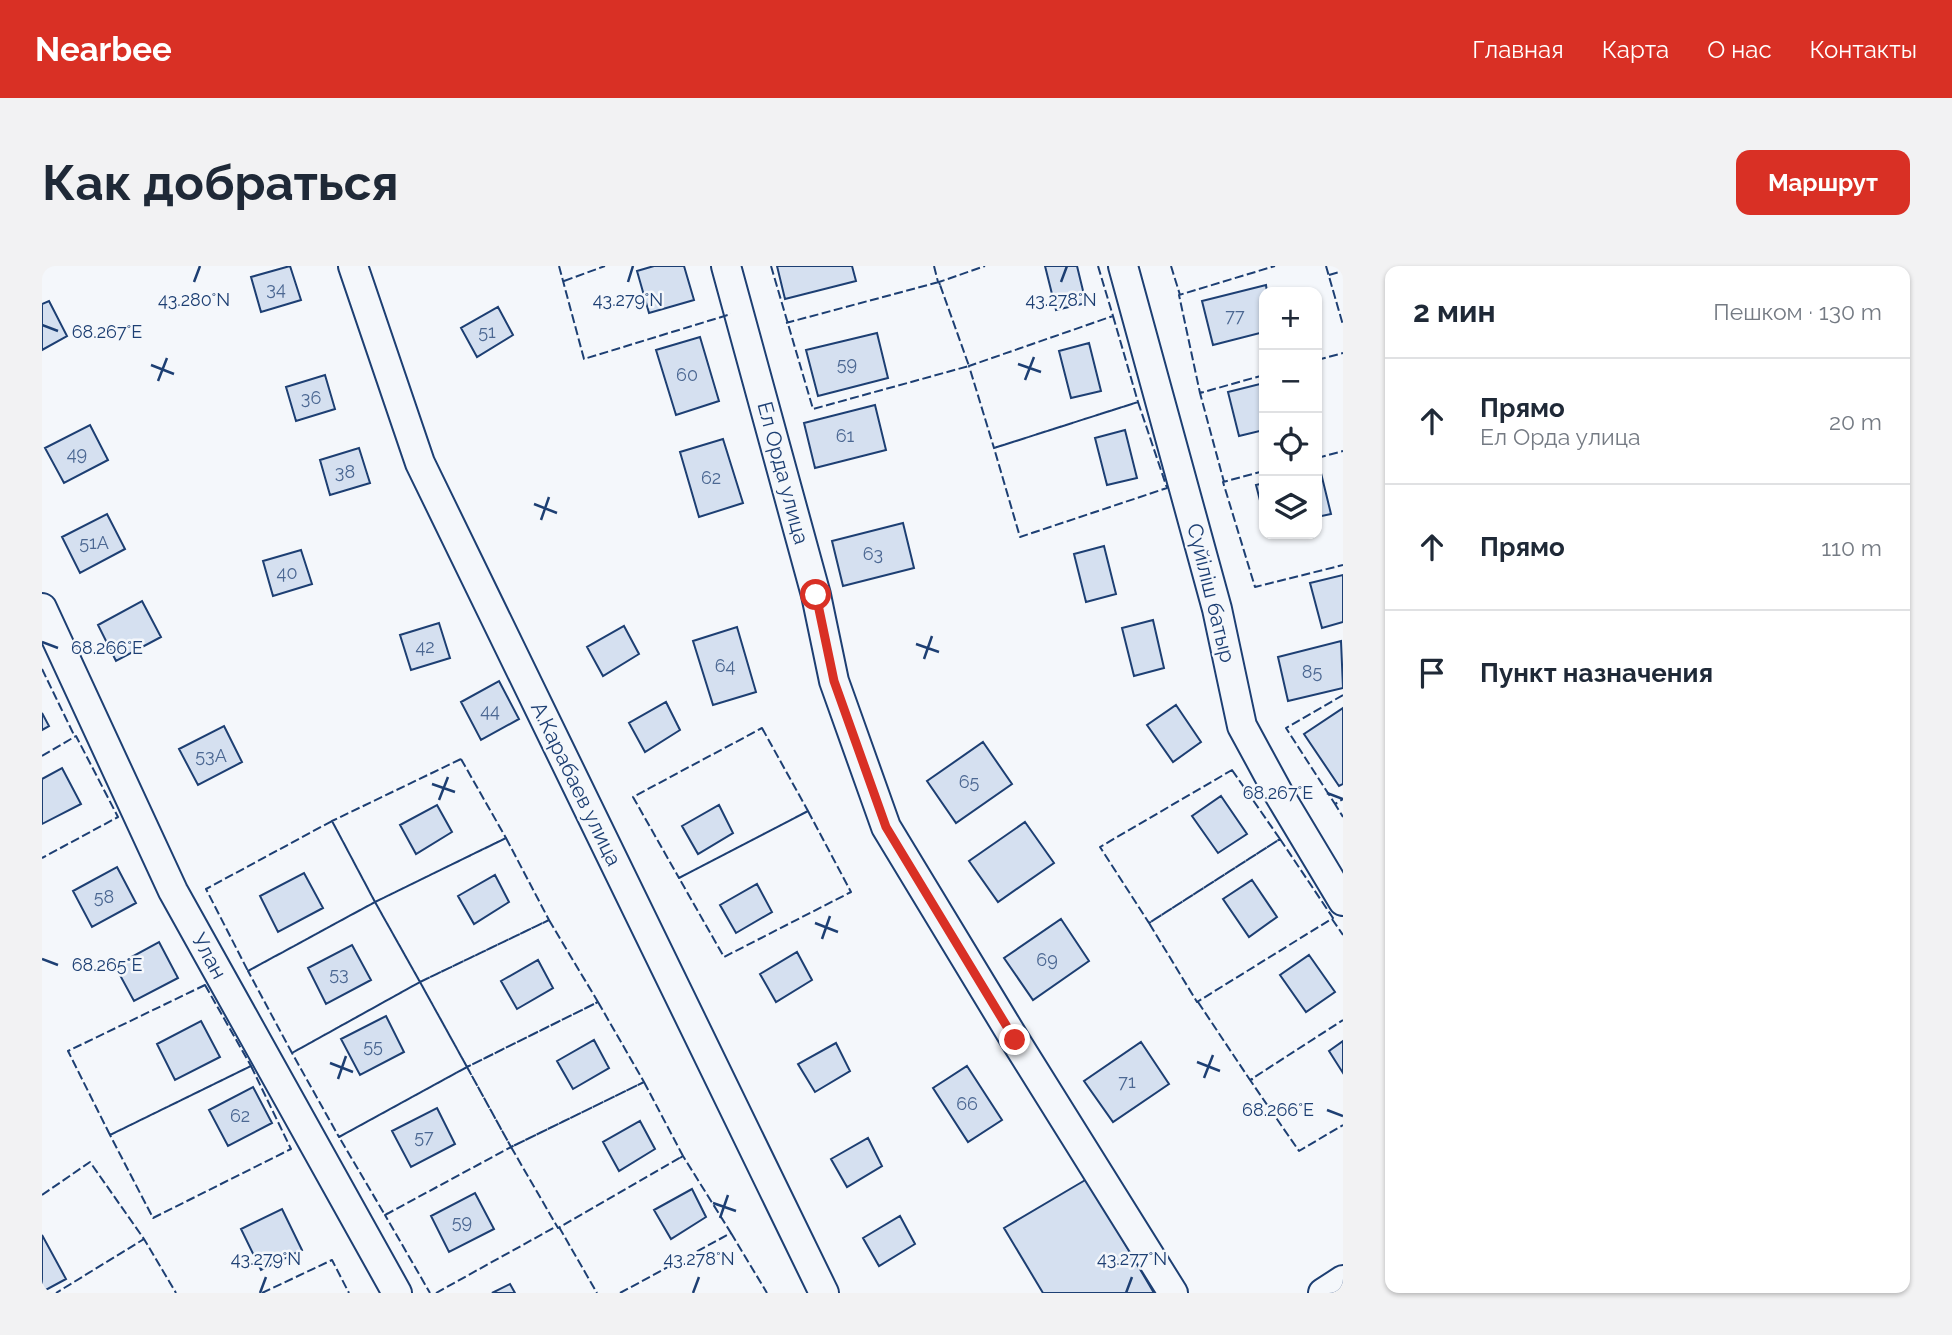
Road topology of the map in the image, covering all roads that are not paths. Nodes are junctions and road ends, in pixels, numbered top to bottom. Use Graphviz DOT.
graph roads {
  1 [pos="353,266"];
  2 [pos="726,266"];
  3 [pos="1123,266"];
  4 [pos="42,608"];
  5 [pos="1343,901"];
  6 [pos="1343,1280"];
  7 [pos="397,1293"];
  8 [pos="824,1293"];
  9 [pos="1173,1293"];
  10 [pos="1323,1293"];
  1 -- 8 [label="street, А.Карабаев улица"];
  2 -- 9 [label="street, Ел Орда улица"];
  3 -- 5 [label="street, Сүйіліш батыр"];
  4 -- 7 [label="street, Улан"];
  6 -- 10 [label="street"];
}
